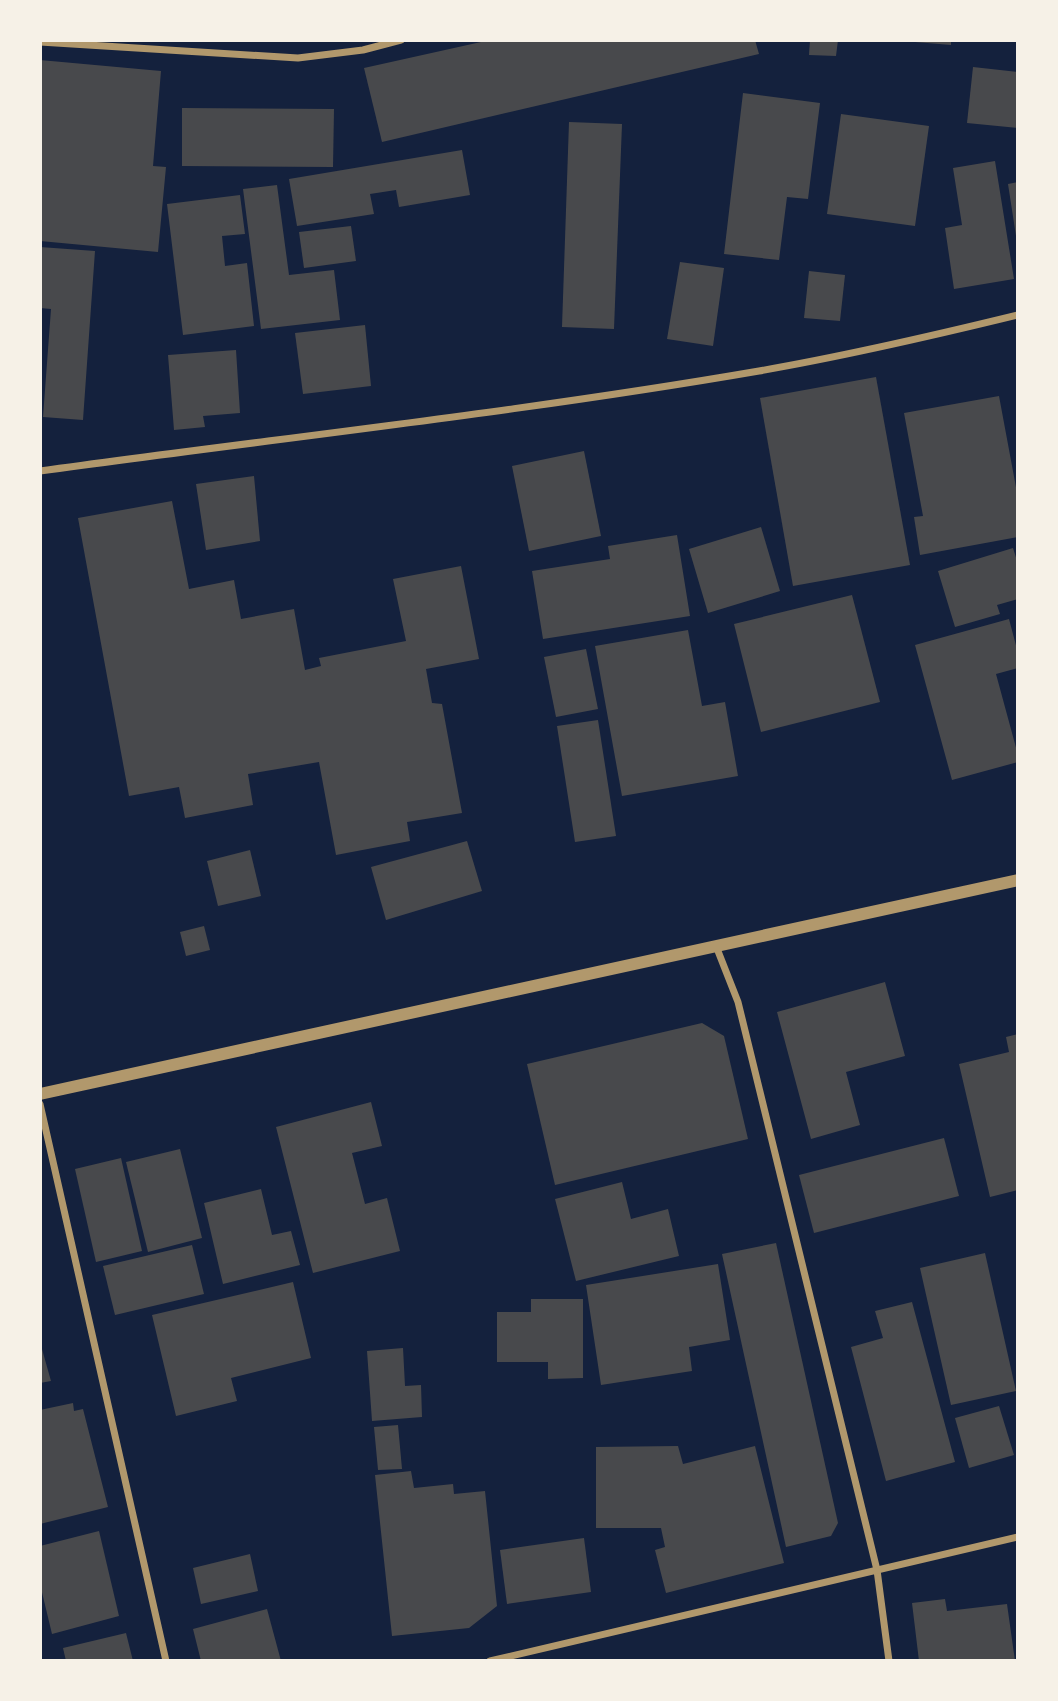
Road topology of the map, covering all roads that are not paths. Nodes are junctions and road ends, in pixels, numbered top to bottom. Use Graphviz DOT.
graph roads {
  1 [pos="401,40"];
  2 [pos="40,42"];
  3 [pos="1018,315"];
  4 [pos="40,471"];
  5 [pos="1018,880"];
  6 [pos="716,946"];
  7 [pos="40,1094"];
  8 [pos="40,1104"];
  9 [pos="1018,1537"];
  10 [pos="877,1570"];
  11 [pos="166,1661"];
  12 [pos="490,1661"];
  13 [pos="889,1661"];
  1 -- 2 [label="street"];
  3 -- 4 [label="street"];
  5 -- 6 [label="street"];
  6 -- 7 [label="street"];
  6 -- 10 [label="street"];
  8 -- 11 [label="street"];
  9 -- 10 [label="street"];
  10 -- 12 [label="street"];
  10 -- 13 [label="street"];
}
